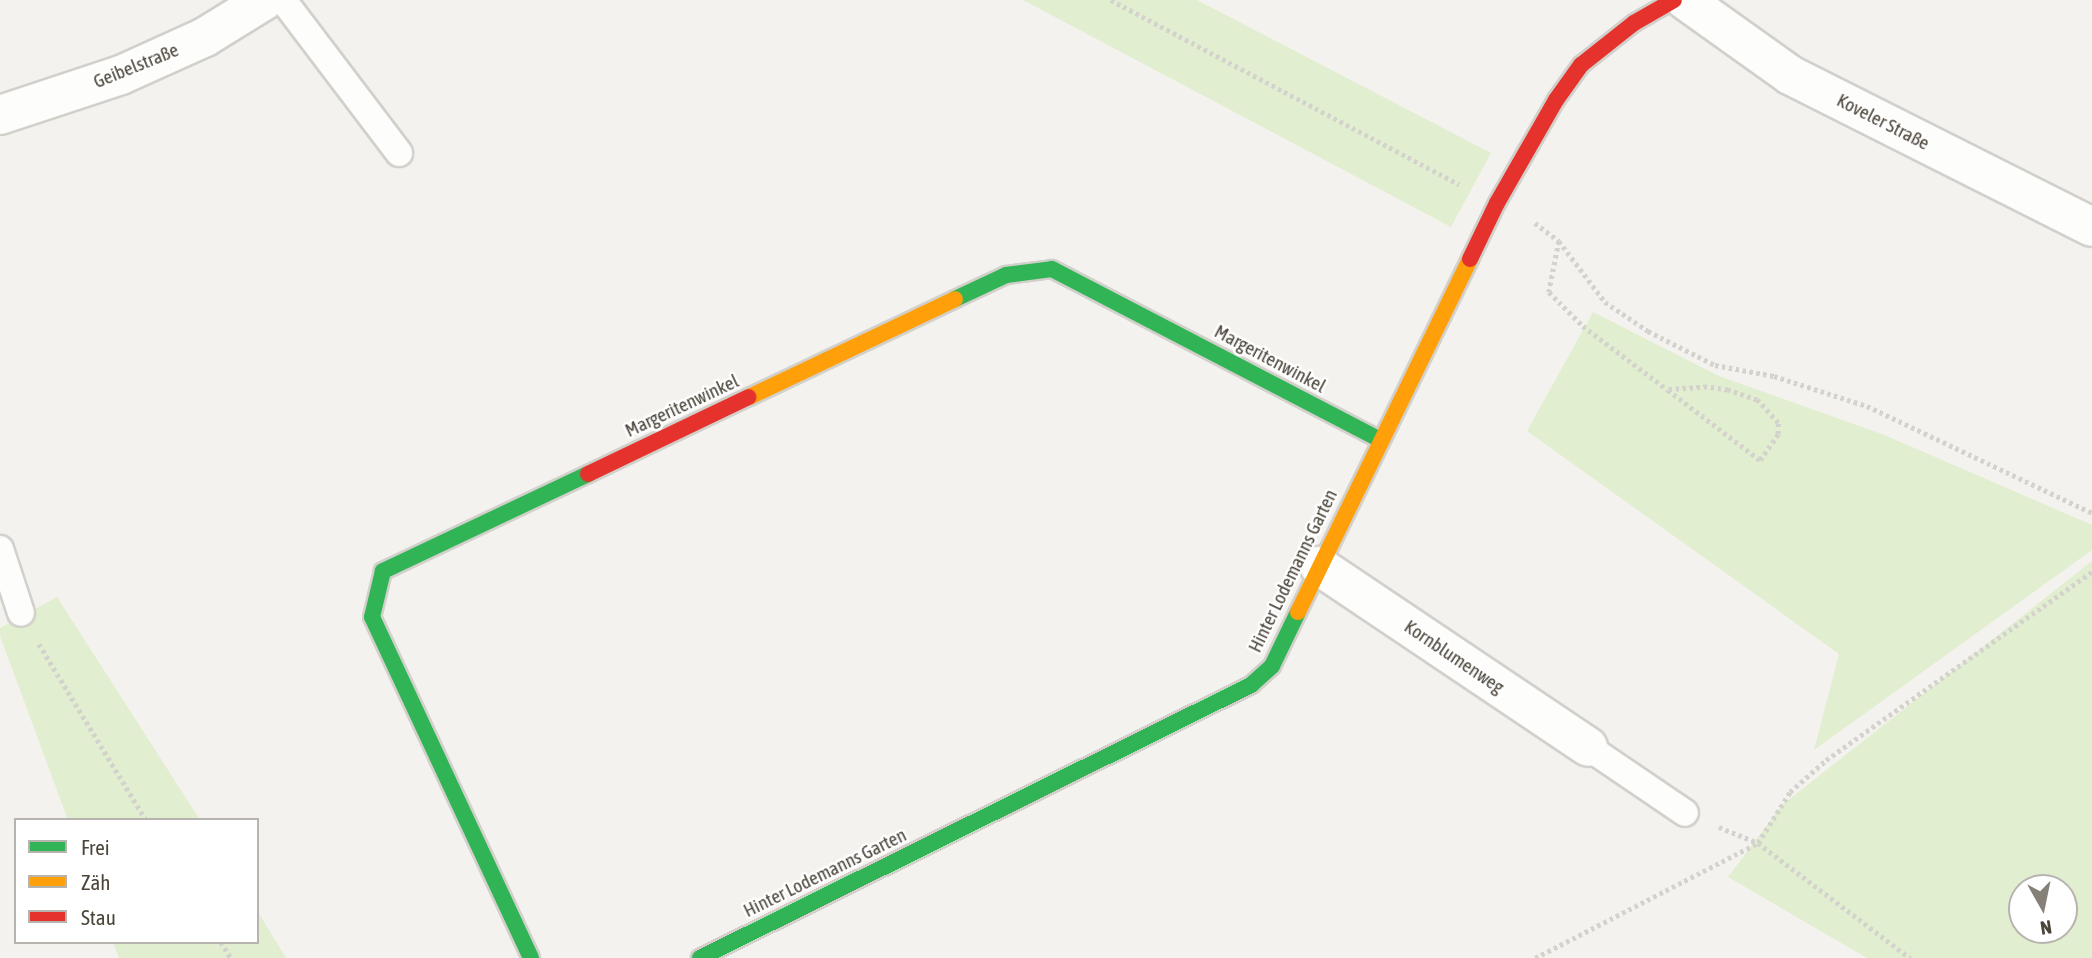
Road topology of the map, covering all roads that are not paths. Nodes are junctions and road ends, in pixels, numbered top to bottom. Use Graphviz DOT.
graph roads {
  1 [pos="265,0"];
  2 [pos="282,0"];
  3 [pos="1674,0"];
  4 [pos="1685,0"];
  5 [pos="0,115"];
  6 [pos="399,153"];
  7 [pos="2092,227"];
  8 [pos="1381,440"];
  9 [pos="0,549"];
  10 [pos="1319,566"];
  11 [pos="21,613"];
  12 [pos="1588,747"];
  13 [pos="1685,813"];
  14 [pos="531,958"];
  15 [pos="700,958"];
  1 -- 5 [label="street, Geibelstraße"];
  2 -- 6 [label="lane"];
  3 -- 8 [label="street, Hinter Lodemanns Garten"];
  4 -- 7 [label="street, Koveler Straße"];
  8 -- 10 [label="street, Hinter Lodemanns Garten"];
  8 -- 14 [label="street, Margeritenwinkel"];
  9 -- 11 [label="lane"];
  10 -- 12 [label="street, Kornblumenweg"];
  10 -- 15 [label="street, Hinter Lodemanns Garten"];
  12 -- 13 [label="lane"];
}
